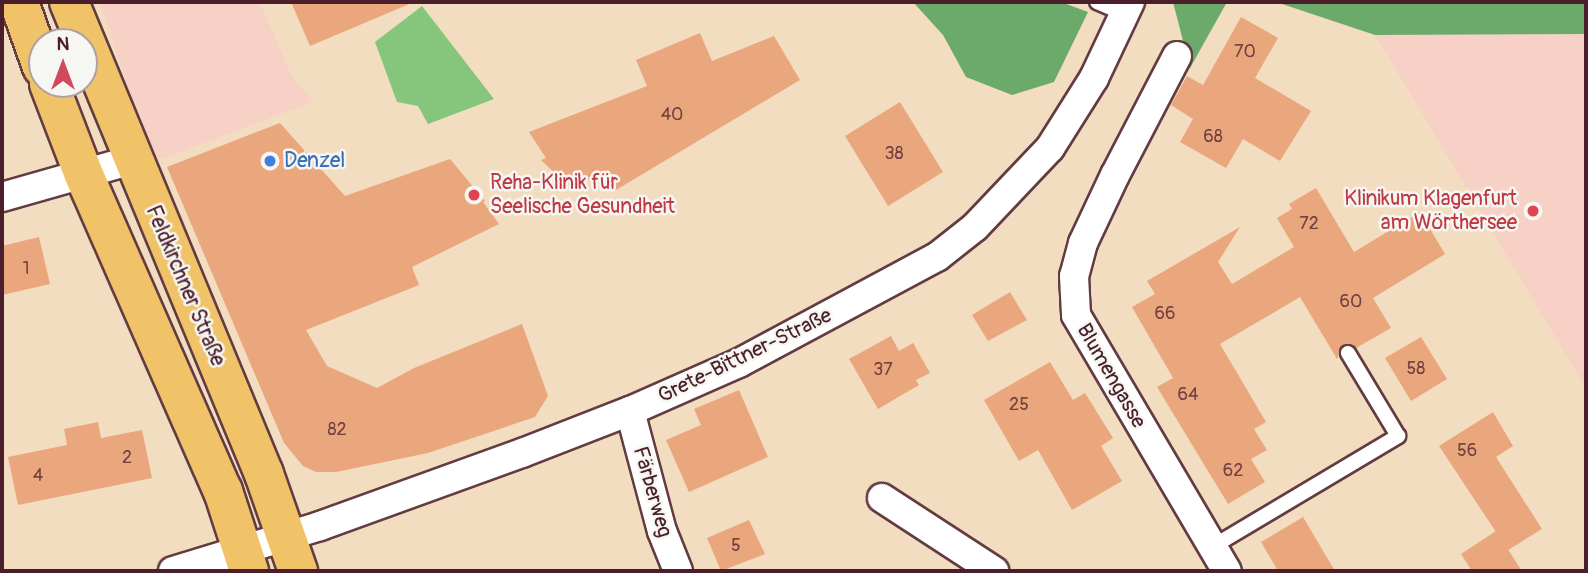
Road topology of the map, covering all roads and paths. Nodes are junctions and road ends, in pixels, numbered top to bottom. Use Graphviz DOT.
graph roads {
  1 [pos="19,2"];
  2 [pos="69,2"];
  3 [pos="1097,2"];
  4 [pos="1127,8"];
  5 [pos="28,28"];
  6 [pos="1177,56"];
  7 [pos="54,98"];
  8 [pos="132,160"];
  9 [pos="84,175"];
  10 [pos="2,197"];
  11 [pos="1348,353"];
  12 [pos="630,411"];
  13 [pos="882,498"];
  14 [pos="285,536"];
  15 [pos="1212,547"];
  16 [pos="246,560"];
  17 [pos="173,571"];
  18 [pos="298,571"];
  19 [pos="678,571"];
  20 [pos="994,571"];
  21 [pos="1227,571"];
  1 -- 5 [label="main road"];
  2 -- 8 [label="main road, Feldkirchner Straße"];
  3 -- 4 [label="lane"];
  4 -- 12 [label="street, Grete-Bittner-Straße"];
  6 -- 15 [label="street, Blumengasse"];
  7 -- 9 [label="main road"];
  8 -- 9 [label="street"];
  8 -- 14 [label="main road, Feldkirchner Straße"];
  9 -- 10 [label="street"];
  9 -- 16 [label="main road"];
  11 -- 15 [label="lane"];
  12 -- 14 [label="street, Grete-Bittner-Straße"];
  12 -- 19 [label="street, Färberweg"];
  13 -- 20 [label="street"];
  14 -- 16 [label="street, Grete-Bittner-Straße"];
  14 -- 18 [label="main road, Feldkirchner Straße"];
  15 -- 21 [label="street, Blumengasse"];
  16 -- 17 [label="street, Grete-Bittner-Straße"];
}
